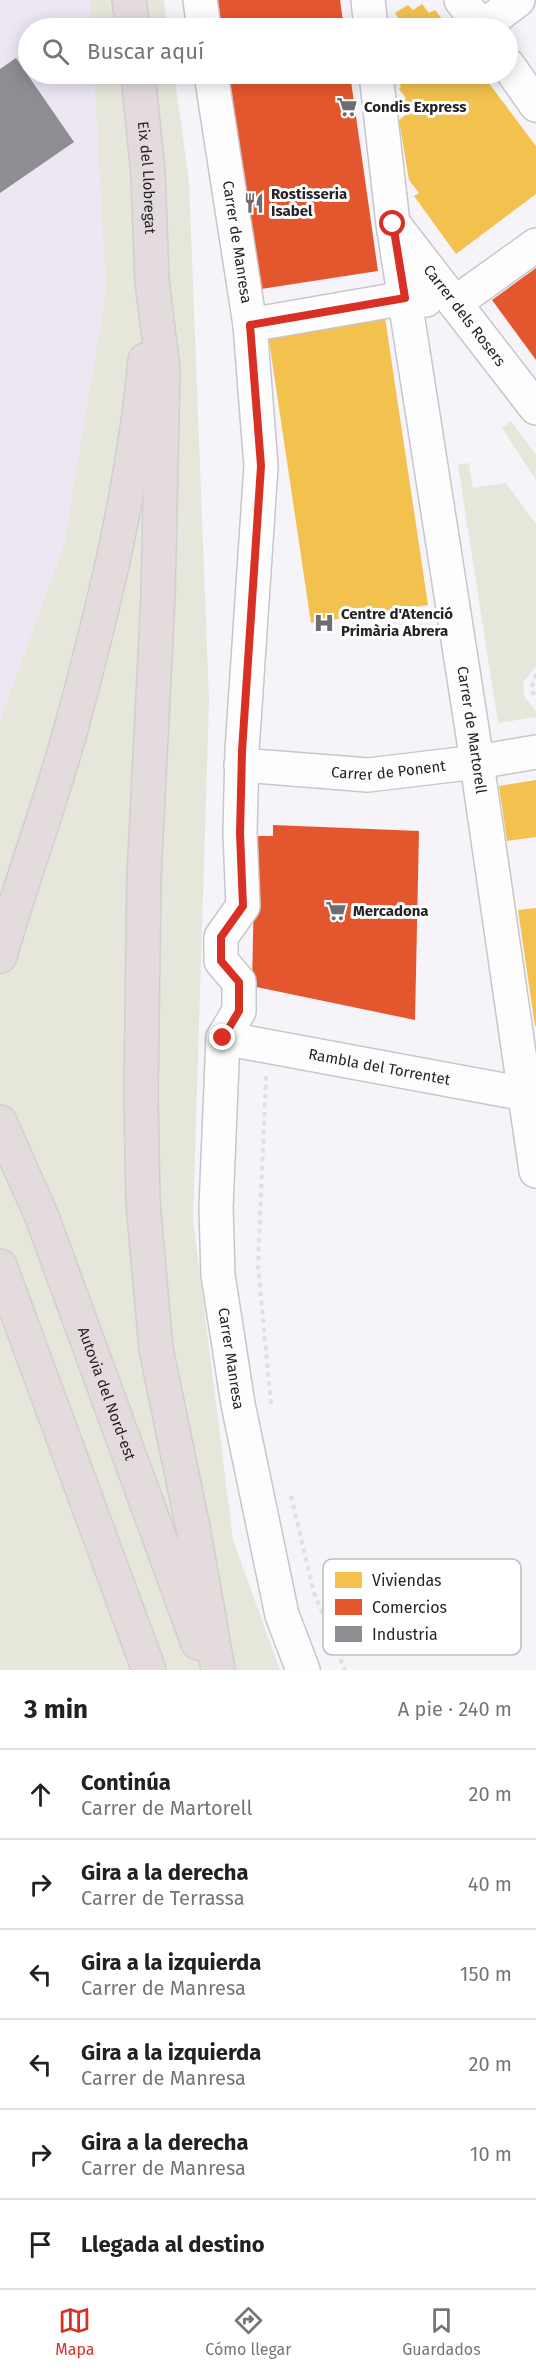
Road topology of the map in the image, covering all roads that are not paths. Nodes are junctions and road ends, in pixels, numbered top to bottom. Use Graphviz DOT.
graph roads {
  1 [pos="129,0"];
  2 [pos="140,0"];
  3 [pos="200,0"];
  4 [pos="368,0"];
  5 [pos="461,0"];
  6 [pos="518,0"];
  7 [pos="132,18"];
  8 [pos="136,18"];
  9 [pos="203,18"];
  10 [pos="370,18"];
  11 [pos="474,18"];
  12 [pos="495,18"];
  13 [pos="518,80"];
  14 [pos="139,84"];
  15 [pos="213,84"];
  16 [pos="377,84"];
  17 [pos="536,105"];
  18 [pos="393,224"];
  19 [pos="536,245"];
  20 [pos="152,281"];
  21 [pos="405,298"];
  22 [pos="455,303"];
  23 [pos="250,325"];
  24 [pos="536,408"];
  25 [pos="536,752"];
  26 [pos="477,762"];
  27 [pos="241,765"];
  28 [pos="0,956"];
  29 [pos="223,1038"];
  30 [pos="531,1095"];
  31 [pos="0,1122"];
  32 [pos="536,1171"];
  33 [pos="0,1266"];
  34 [pos="149,1670"];
  35 [pos="208,1670"];
  36 [pos="218,1670"];
  37 [pos="303,1670"];
  1 -- 7 [label="highway"];
  2 -- 8 [label="highway"];
  3 -- 9 [label="street"];
  4 -- 10 [label="street"];
  5 -- 11 [label="street"];
  6 -- 12 [label="street"];
  13 -- 17 [label="street"];
  14 -- 20 [label="highway, Eix del Llobregat"];
  15 -- 23 [label="street, Carrer de Manresa"];
  16 -- 18 [label="street, Carrer de Martorell"];
  18 -- 21 [label="street, Carrer de Martorell"];
  18 -- 22 [label="street, Carrer dels Rosers"];
  19 -- 22 [label="street"];
  20 -- 28 [label="highway"];
  20 -- 36 [label="highway"];
  21 -- 22 [label="street"];
  21 -- 23 [label="street"];
  21 -- 26 [label="street, Carrer de Martorell"];
  22 -- 24 [label="street, Carrer dels Rosers"];
  23 -- 27 [label="street, Carrer de Manresa"];
  25 -- 26 [label="street, Carrer de Ponent"];
  26 -- 27 [label="street, Carrer de Ponent"];
  26 -- 30 [label="street, Carrer de Martorell"];
  27 -- 29 [label="street, Carrer de Manresa"];
  29 -- 30 [label="street, Rambla del Torrentet"];
  29 -- 37 [label="street, Carrer Manresa"];
  30 -- 32 [label="street, Carrer de Martorell"];
  31 -- 35 [label="highway, Autovia del Nord-est"];
  33 -- 34 [label="highway"];
}
